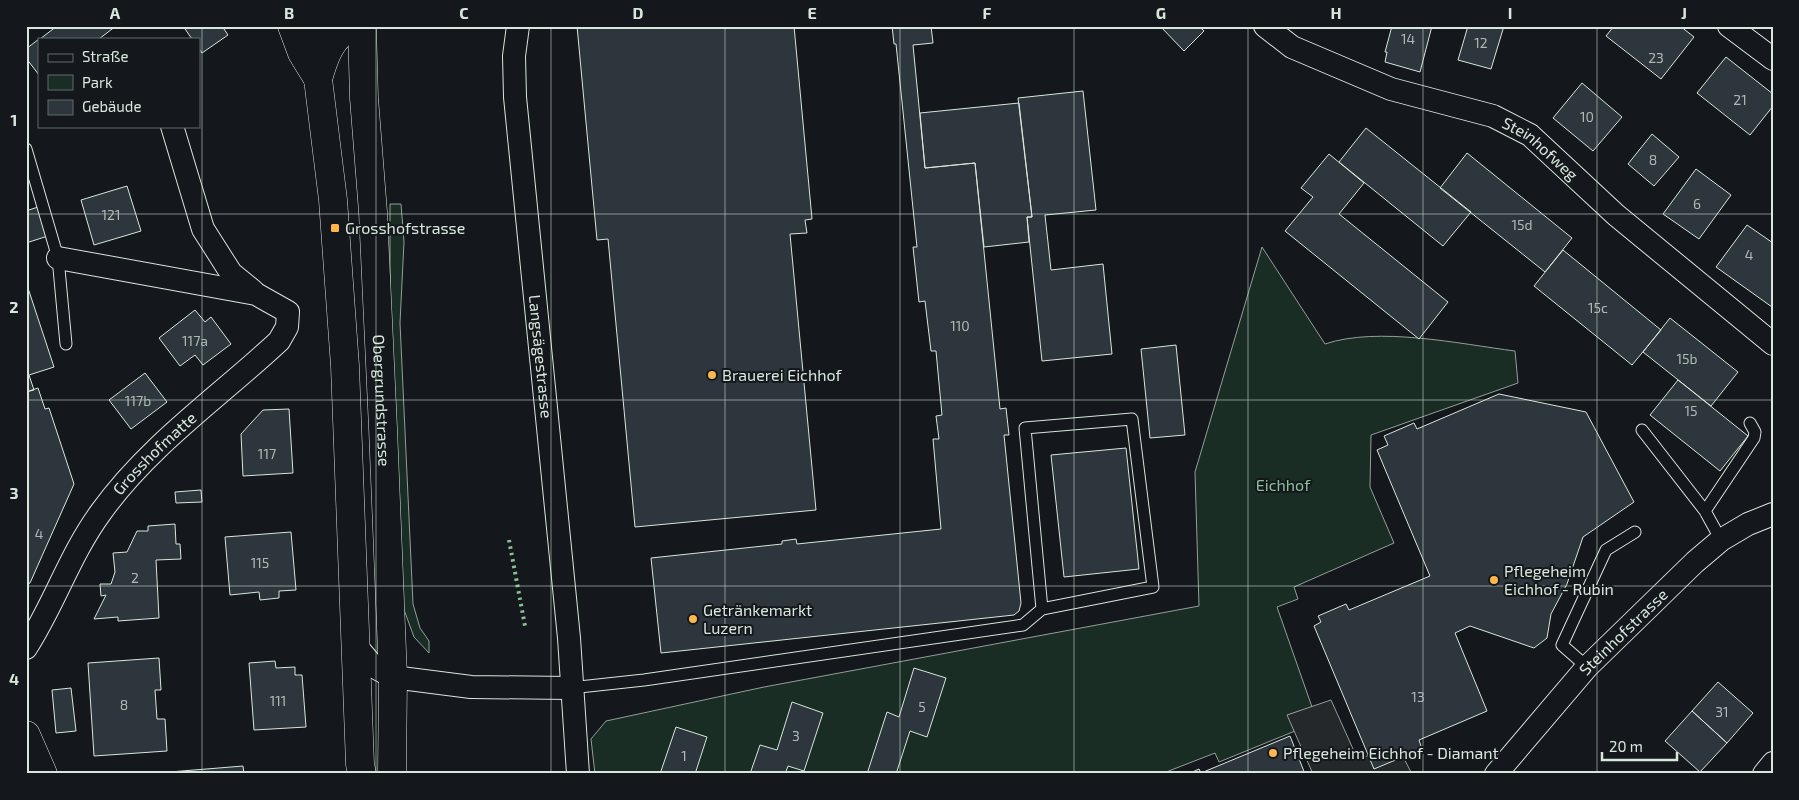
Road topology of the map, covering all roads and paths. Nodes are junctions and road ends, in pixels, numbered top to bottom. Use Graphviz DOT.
graph roads {
  1 [pos="292,26"];
  2 [pos="318,26"];
  3 [pos="353,26"];
  4 [pos="362,26"];
  5 [pos="518,26"];
  6 [pos="1265,26"];
  7 [pos="1729,26"];
  8 [pos="1773,59"];
  9 [pos="318,79"];
  10 [pos="173,128"];
  11 [pos="26,149"];
  12 [pos="58,258"];
  13 [pos="256,294"];
  14 [pos="66,344"];
  15 [pos="1773,344"];
  16 [pos="1750,423"];
  17 [pos="1642,430"];
  18 [pos="1705,511"];
  19 [pos="1773,514"];
  20 [pos="1635,532"];
  21 [pos="1721,540"];
  22 [pos="1042,609"];
  23 [pos="357,647"];
  24 [pos="26,648"];
  25 [pos="1587,667"];
  26 [pos="393,677"];
  27 [pos="570,688"];
  28 [pos="26,735"];
  29 [pos="1773,763"];
  30 [pos="43,774"];
  31 [pos="362,774"];
  32 [pos="392,774"];
  33 [pos="578,774"];
  34 [pos="1496,774"];
  35 [pos="1764,774"];
  1 -- 9 [label="main road"];
  2 -- 9 [label="main road"];
  3 -- 9 [label="main road"];
  4 -- 26 [label="main road, Obergrundstrasse"];
  5 -- 27 [label="street, Langsägestrasse"];
  6 -- 15 [label="street, Steinhofweg"];
  7 -- 8 [label="street"];
  9 -- 23 [label="main road"];
  10 -- 13 [label="street, Grosshofmatte"];
  11 -- 12 [label="lane"];
  12 -- 13 [label="street, Grosshofmatte"];
  12 -- 14 [label="lane"];
  13 -- 24 [label="street, Grosshofmatte"];
  16 -- 18 [label="lane"];
  17 -- 18 [label="lane"];
  18 -- 21 [label="lane"];
  19 -- 21 [label="street, Steinhofstrasse"];
  20 -- 25 [label="lane"];
  21 -- 25 [label="street, Steinhofstrasse"];
  22 -- 22 [label="lane"];
  22 -- 27 [label="lane"];
  23 -- 26 [label="street"];
  23 -- 31 [label="main road"];
  25 -- 34 [label="street, Steinhofstrasse"];
  26 -- 27 [label="street"];
  26 -- 32 [label="main road, Obergrundstrasse"];
  27 -- 33 [label="street, Langsägestrasse"];
  28 -- 30 [label="main road"];
  29 -- 35 [label="street"];
}
